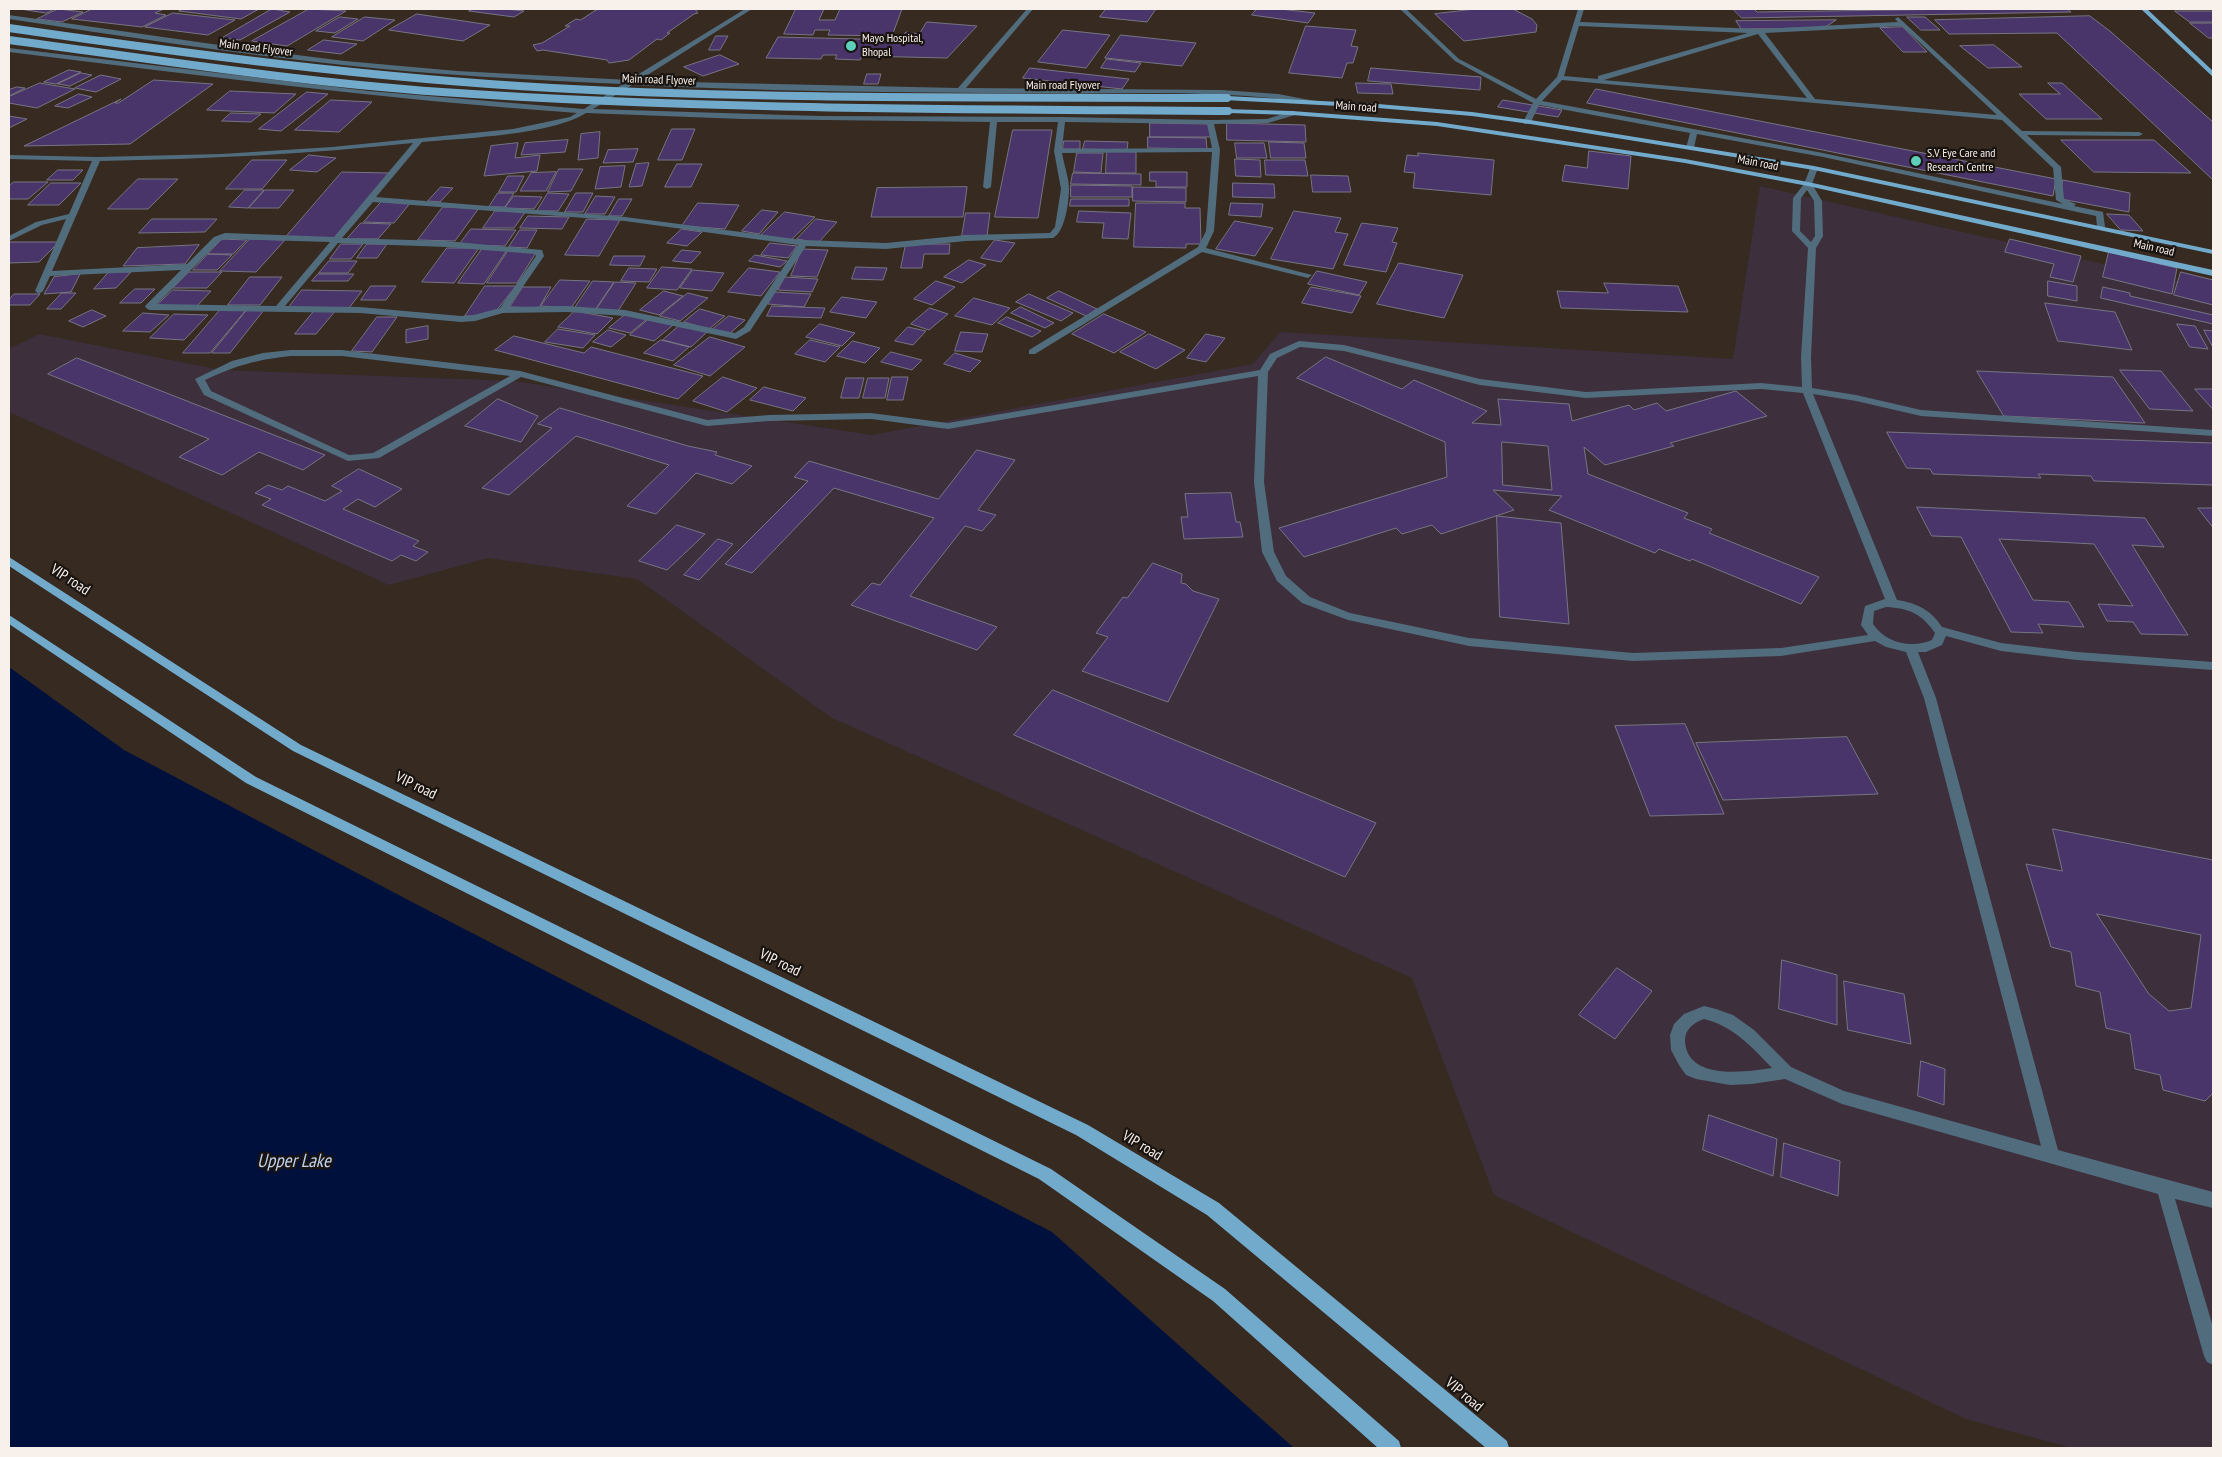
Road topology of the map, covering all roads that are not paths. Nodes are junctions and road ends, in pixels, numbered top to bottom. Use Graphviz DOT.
graph roads {
  1 [pos="749,9"];
  2 [pos="1030,9"];
  3 [pos="1403,9"];
  4 [pos="1581,9"];
  5 [pos="2144,9"];
  6 [pos="9,17"];
  7 [pos="1897,18"];
  8 [pos="1576,24"];
  9 [pos="1904,24"];
  10 [pos="9,28"];
  11 [pos="1760,32"];
  12 [pos="9,40"];
  13 [pos="9,50"];
  14 [pos="2213,75"];
  15 [pos="1560,78"];
  16 [pos="1594,80"];
  17 [pos="631,83"];
  18 [pos="960,91"];
  19 [pos="1813,100"];
  20 [pos="1311,101"];
  21 [pos="1537,102"];
  22 [pos="587,111"];
  23 [pos="1292,113"];
  24 [pos="2005,118"];
  25 [pos="994,119"];
  26 [pos="1062,120"];
  27 [pos="1210,122"];
  28 [pos="1527,122"];
  29 [pos="1694,131"];
  30 [pos="2021,133"];
  31 [pos="2139,134"];
  32 [pos="420,140"];
  33 [pos="1690,148"];
  34 [pos="1216,150"];
  35 [pos="1058,151"];
  36 [pos="9,157"];
  37 [pos="97,159"];
  38 [pos="1814,168"];
  39 [pos="1808,184"];
  40 [pos="987,187"];
  41 [pos="371,199"];
  42 [pos="2100,214"];
  43 [pos="72,216"];
  44 [pos="2101,227"];
  45 [pos="9,239"];
  46 [pos="336,241"];
  47 [pos="803,243"];
  48 [pos="1812,248"];
  49 [pos="1201,249"];
  50 [pos="2213,252"];
  51 [pos="187,266"];
  52 [pos="2213,273"];
  53 [pos="46,274"];
  54 [pos="1308,275"];
  55 [pos="39,291"];
  56 [pos="279,308"];
  57 [pos="504,310"];
  58 [pos="1032,352"];
  59 [pos="1263,372"];
  60 [pos="520,374"];
  61 [pos="1807,390"];
  62 [pos="2213,433"];
  63 [pos="9,561"];
  64 [pos="1892,603"];
  65 [pos="9,619"];
  66 [pos="1939,630"];
  67 [pos="1878,637"];
  68 [pos="1911,650"];
  69 [pos="2213,666"];
  70 [pos="1786,1072"];
  71 [pos="2051,1154"];
  72 [pos="2164,1188"];
  73 [pos="2213,1200"];
  74 [pos="2213,1356"];
  75 [pos="1392,1448"];
  76 [pos="1500,1448"];
  1 -- 17 [label="street"];
  2 -- 18 [label="street"];
  3 -- 21 [label="street"];
  4 -- 8 [label="street"];
  5 -- 14 [label="main road"];
  6 -- 17 [label="street"];
  7 -- 9 [label="street"];
  8 -- 11 [label="street"];
  8 -- 15 [label="street"];
  9 -- 11 [label="street"];
  9 -- 24 [label="street"];
  10 -- 20 [label="main road, Main road Flyover, bridge"];
  11 -- 16 [label="street"];
  11 -- 19 [label="street"];
  12 -- 23 [label="main road, Main road Flyover, bridge"];
  13 -- 22 [label="street"];
  15 -- 16 [label="street"];
  15 -- 21 [label="street"];
  16 -- 19 [label="street"];
  17 -- 18 [label="street"];
  17 -- 22 [label="street"];
  18 -- 20 [label="street"];
  19 -- 24 [label="street"];
  20 -- 28 [label="main road, Main road"];
  21 -- 28 [label="street"];
  21 -- 29 [label="street"];
  22 -- 25 [label="street"];
  22 -- 32 [label="street"];
  23 -- 27 [label="street"];
  23 -- 39 [label="main road, Main road"];
  24 -- 30 [label="street"];
  25 -- 26 [label="street"];
  25 -- 40 [label="street"];
  26 -- 27 [label="street"];
  26 -- 35 [label="street"];
  27 -- 34 [label="street"];
  28 -- 33 [label="main road, Main road"];
  29 -- 33 [label="street"];
  29 -- 42 [label="street"];
  30 -- 31 [label="street"];
  30 -- 42 [label="street"];
  32 -- 37 [label="street"];
  32 -- 41 [label="street"];
  33 -- 38 [label="main road, Main road"];
  34 -- 35 [label="street"];
  34 -- 49 [label="street"];
  35 -- 47 [label="street"];
  36 -- 37 [label="street"];
  37 -- 43 [label="street"];
  38 -- 39 [label="street"];
  38 -- 44 [label="main road, Main road"];
  39 -- 48 [label="street"];
  39 -- 48 [label="street"];
  39 -- 52 [label="main road, Main road"];
  41 -- 46 [label="street"];
  41 -- 47 [label="street"];
  42 -- 44 [label="street"];
  43 -- 45 [label="street"];
  43 -- 53 [label="street"];
  44 -- 50 [label="main road, Main road"];
  46 -- 51 [label="street"];
  46 -- 56 [label="street"];
  46 -- 57 [label="street"];
  47 -- 57 [label="street"];
  48 -- 61 [label="street"];
  49 -- 54 [label="street"];
  49 -- 58 [label="street"];
  51 -- 53 [label="street"];
  51 -- 56 [label="street"];
  53 -- 55 [label="street"];
  56 -- 57 [label="street"];
  59 -- 60 [label="street"];
  59 -- 61 [label="street"];
  59 -- 67 [label="street"];
  60 -- 60 [label="street"];
  61 -- 62 [label="street"];
  61 -- 64 [label="street"];
  63 -- 76 [label="main road, VIP road"];
  64 -- 66 [label="street"];
  64 -- 67 [label="street"];
  65 -- 75 [label="main road"];
  66 -- 68 [label="street"];
  66 -- 69 [label="street"];
  67 -- 68 [label="street"];
  68 -- 71 [label="street"];
  70 -- 70 [label="street"];
  70 -- 71 [label="street"];
  71 -- 72 [label="street"];
  72 -- 73 [label="street"];
  72 -- 74 [label="street"];
}
